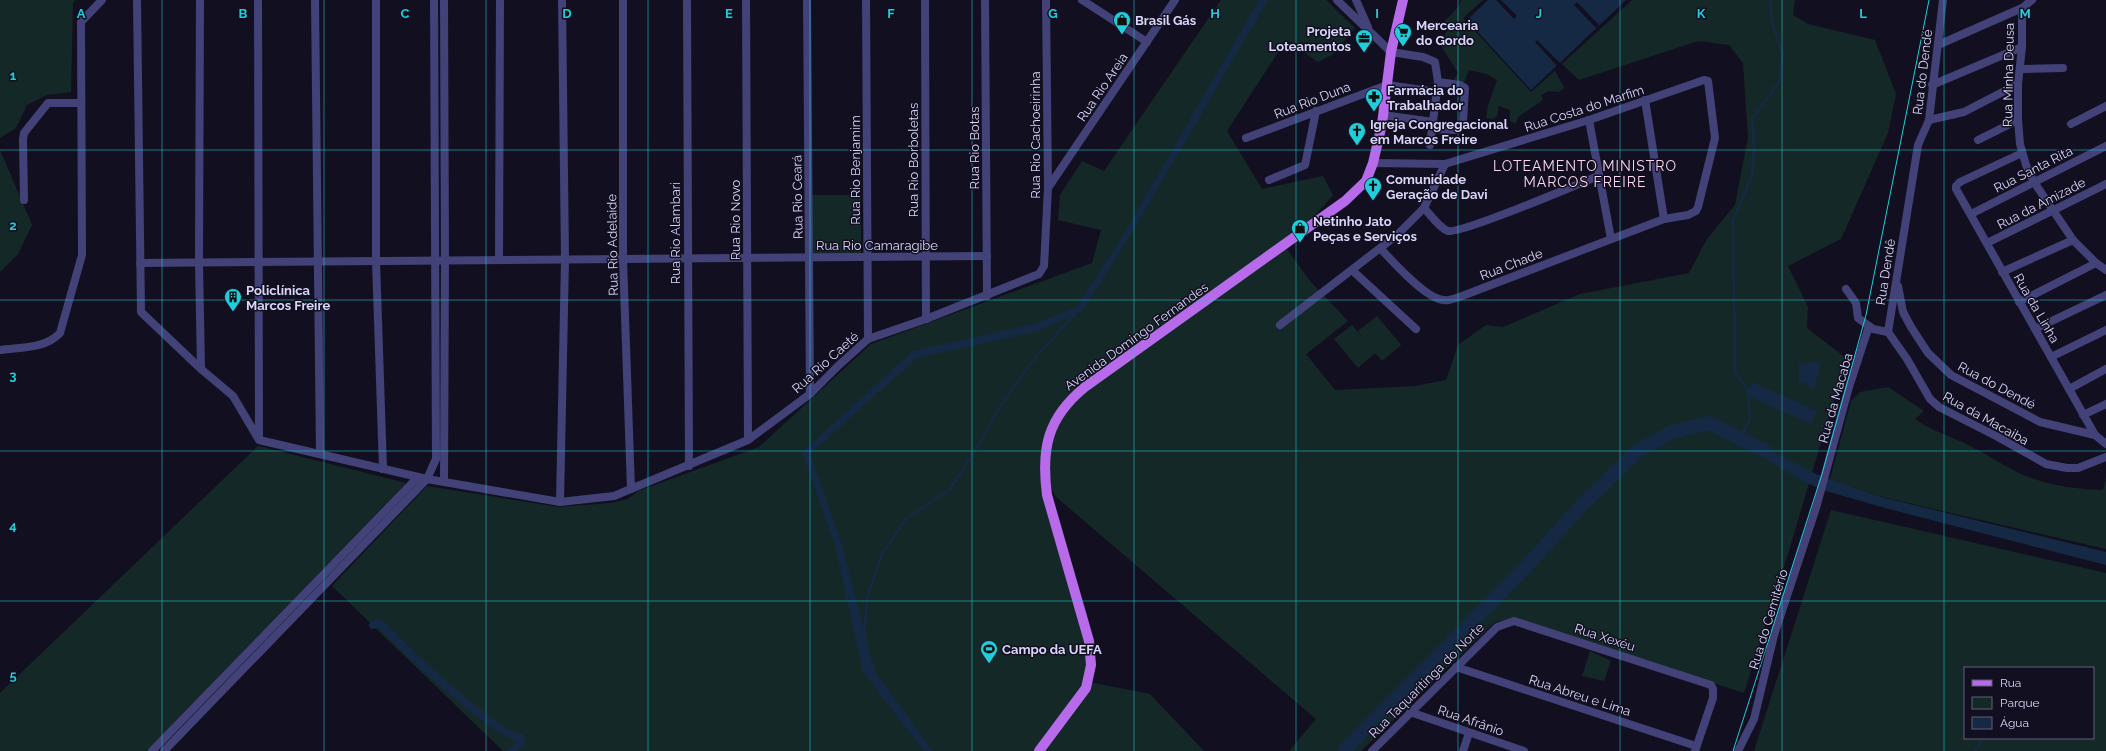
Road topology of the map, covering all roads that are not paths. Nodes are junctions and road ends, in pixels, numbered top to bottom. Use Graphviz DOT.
graph roads {
  1 [pos="102,0"];
  2 [pos="137,0"];
  3 [pos="200,0"];
  4 [pos="258,0"];
  5 [pos="315,0"];
  6 [pos="376,0"];
  7 [pos="434,0"];
  8 [pos="444,0"];
  9 [pos="500,0"];
  10 [pos="562,0"];
  11 [pos="623,0"];
  12 [pos="687,0"];
  13 [pos="746,0"];
  14 [pos="806,0"];
  15 [pos="866,0"];
  16 [pos="925,0"];
  17 [pos="985,0"];
  18 [pos="1046,0"];
  19 [pos="1082,0"];
  20 [pos="1175,0"];
  21 [pos="1337,0"];
  22 [pos="1356,0"];
  23 [pos="1403,0"];
  24 [pos="1943,0"];
  25 [pos="2032,0"];
  26 [pos="2022,8"];
  27 [pos="1369,30"];
  28 [pos="1147,42"];
  29 [pos="1938,45"];
  30 [pos="2022,47"];
  31 [pos="1391,52"];
  32 [pos="2020,68"];
  33 [pos="2064,68"];
  34 [pos="1706,80"];
  35 [pos="1438,82"];
  36 [pos="2018,84"];
  37 [pos="1387,85"];
  38 [pos="1932,85"];
  39 [pos="1437,92"];
  40 [pos="1645,100"];
  41 [pos="81,103"];
  42 [pos="2106,106"];
  43 [pos="1316,111"];
  44 [pos="1383,115"];
  45 [pos="1589,120"];
  46 [pos="1929,120"];
  47 [pos="2018,120"];
  48 [pos="2071,124"];
  49 [pos="1432,125"];
  50 [pos="1246,138"];
  51 [pos="1978,140"];
  52 [pos="1430,145"];
  53 [pos="2106,146"];
  54 [pos="2022,152"];
  55 [pos="1374,162"];
  56 [pos="1445,164"];
  57 [pos="1598,176"];
  58 [pos="1269,180"];
  59 [pos="2034,182"];
  60 [pos="2106,184"];
  61 [pos="1048,188"];
  62 [pos="24,200"];
  63 [pos="1424,208"];
  64 [pos="2053,212"];
  65 [pos="1971,214"];
  66 [pos="1906,216"];
  67 [pos="1664,219"];
  68 [pos="1611,238"];
  69 [pos="2073,240"];
  70 [pos="1987,243"];
  71 [pos="1381,249"];
  72 [pos="987,256"];
  73 [pos="868,257"];
  74 [pos="926,257"];
  75 [pos="747,258"];
  76 [pos="809,258"];
  77 [pos="688,259"];
  78 [pos="499,260"];
  79 [pos="565,260"];
  80 [pos="623,260"];
  81 [pos="376,261"];
  82 [pos="436,261"];
  83 [pos="446,261"];
  84 [pos="259,262"];
  85 [pos="318,262"];
  86 [pos="140,263"];
  87 [pos="199,263"];
  88 [pos="2096,263"];
  89 [pos="1043,270"];
  90 [pos="2106,270"];
  91 [pos="1353,271"];
  92 [pos="2002,272"];
  93 [pos="1897,277"];
  94 [pos="1846,289"];
  95 [pos="987,296"];
  96 [pos="2106,296"];
  97 [pos="2020,302"];
  98 [pos="926,319"];
  99 [pos="1280,325"];
  100 [pos="1869,326"];
  101 [pos="1416,329"];
  102 [pos="2035,329"];
  103 [pos="2106,330"];
  104 [pos="1888,332"];
  105 [pos="868,339"];
  106 [pos="0,350"];
  107 [pos="2051,357"];
  108 [pos="201,368"];
  109 [pos="2106,369"];
  110 [pos="2069,389"];
  111 [pos="810,394"];
  112 [pos="2106,404"];
  113 [pos="2084,415"];
  114 [pos="2095,435"];
  115 [pos="259,440"];
  116 [pos="748,440"];
  117 [pos="2105,443"];
  118 [pos="320,454"];
  119 [pos="2106,457"];
  120 [pos="689,466"];
  121 [pos="383,469"];
  122 [pos="418,477"];
  123 [pos="428,479"];
  124 [pos="444,481"];
  125 [pos="631,489"];
  126 [pos="1820,492"];
  127 [pos="560,502"];
  128 [pos="1497,627"];
  129 [pos="1456,667"];
  130 [pos="1410,712"];
  131 [pos="1469,732"];
  132 [pos="1695,749"];
  133 [pos="152,751"];
  134 [pos="164,751"];
  135 [pos="1039,751"];
  136 [pos="1372,751"];
  137 [pos="1463,751"];
  138 [pos="1524,751"];
  139 [pos="1738,751"];
  1 -- 41 [label="street"];
  2 -- 86 [label="street"];
  3 -- 87 [label="street"];
  4 -- 84 [label="street"];
  5 -- 85 [label="street"];
  6 -- 81 [label="street"];
  7 -- 82 [label="street"];
  8 -- 83 [label="street"];
  9 -- 78 [label="street"];
  10 -- 79 [label="street"];
  11 -- 80 [label="street, Rua Rio Adelaide"];
  12 -- 77 [label="street, Rua Rio Alambari"];
  13 -- 75 [label="street, Rua Rio Novo"];
  14 -- 76 [label="street, Rua Rio Ceará"];
  15 -- 73 [label="street, Rua Rio Benjamim"];
  16 -- 74 [label="street, Rua Rio Borboletas"];
  17 -- 72 [label="street, Rua Rio Botas"];
  18 -- 61 [label="street, Rua Rio Cachoeirinha"];
  19 -- 28 [label="street"];
  20 -- 28 [label="street, Rua Rio Areia"];
  21 -- 27 [label="street"];
  22 -- 27 [label="street"];
  23 -- 31 [label="main road, Avenida Domingo Fernandes"];
  24 -- 29 [label="street, Rua do Dendé"];
  25 -- 26 [label="street, Rua Minha Deusa"];
  26 -- 29 [label="street"];
  26 -- 30 [label="street, Rua Minha Deusa"];
  27 -- 31 [label="street"];
  28 -- 61 [label="street, Rua Rio Areia"];
  29 -- 38 [label="street, Rua do Dendé"];
  30 -- 32 [label="street, Rua Minha Deusa"];
  30 -- 38 [label="street"];
  31 -- 35 [label="street"];
  31 -- 37 [label="main road, Avenida Domingo Fernandes"];
  32 -- 33 [label="street"];
  32 -- 36 [label="street, Rua Minha Deusa"];
  34 -- 40 [label="street, Rua Costa do Marfim"];
  34 -- 67 [label="street, Rua Chade"];
  35 -- 39 [label="street"];
  35 -- 49 [label="street"];
  36 -- 46 [label="street"];
  36 -- 47 [label="street, Rua Minha Deusa"];
  37 -- 39 [label="street"];
  37 -- 43 [label="street, Rua Rio Duna"];
  37 -- 44 [label="main road, Avenida Domingo Fernandes"];
  38 -- 46 [label="street, Rua do Dendé"];
  39 -- 49 [label="street"];
  40 -- 45 [label="street, Rua Costa do Marfim"];
  40 -- 67 [label="street"];
  41 -- 62 [label="street"];
  41 -- 106 [label="street"];
  42 -- 48 [label="street"];
  43 -- 50 [label="street, Rua Rio Duna"];
  43 -- 58 [label="street"];
  44 -- 49 [label="street"];
  44 -- 55 [label="main road, Avenida Domingo Fernandes"];
  45 -- 56 [label="street, Rua Costa do Marfim"];
  45 -- 57 [label="street"];
  46 -- 66 [label="street, Rua do Dendé"];
  47 -- 51 [label="street"];
  47 -- 54 [label="street, Rua Minha Deusa"];
  49 -- 52 [label="street"];
  53 -- 59 [label="street, Rua Santa Rita"];
  54 -- 59 [label="street, Rua Minha Deusa"];
  54 -- 65 [label="street, Rua da Linha"];
  55 -- 56 [label="street, Rua Costa do Marfim"];
  55 -- 135 [label="main road, Avenida Domingo Fernandes"];
  56 -- 63 [label="street"];
  57 -- 63 [label="street"];
  57 -- 68 [label="street"];
  59 -- 64 [label="street, Rua Minha Deusa"];
  59 -- 65 [label="street, Rua Santa Rita"];
  60 -- 64 [label="street, Rua da Amizade"];
  61 -- 89 [label="street, Rua Rio Cachoeirinha"];
  63 -- 71 [label="street"];
  64 -- 69 [label="street, Rua Minha Deusa"];
  64 -- 70 [label="street, Rua da Amizade"];
  65 -- 70 [label="street, Rua da Linha"];
  66 -- 93 [label="street, Rua Dendê"];
  67 -- 68 [label="street, Rua Chade"];
  68 -- 71 [label="street, Rua Chade"];
  69 -- 88 [label="street, Rua Minha Deusa"];
  69 -- 92 [label="street"];
  70 -- 92 [label="street, Rua da Linha"];
  71 -- 91 [label="street"];
  72 -- 74 [label="street, Rua Rio Camaragibe"];
  72 -- 95 [label="street, Rua Rio Botas"];
  73 -- 74 [label="street, Rua Rio Camaragibe"];
  73 -- 76 [label="street, Rua Rio Camaragibe"];
  73 -- 105 [label="street, Rua Rio Benjamim"];
  74 -- 98 [label="street, Rua Rio Borboletas"];
  75 -- 76 [label="street, Rua Rio Camaragibe"];
  75 -- 77 [label="street, Rua Rio Camaragibe"];
  75 -- 116 [label="street, Rua Rio Novo"];
  76 -- 111 [label="street, Rua Rio Ceará"];
  77 -- 80 [label="street, Rua Rio Camaragibe"];
  77 -- 120 [label="street, Rua Rio Alambari"];
  78 -- 79 [label="street, Rua Rio Camaragibe"];
  78 -- 83 [label="street, Rua Rio Camaragibe"];
  79 -- 80 [label="street, Rua Rio Camaragibe"];
  79 -- 127 [label="street"];
  80 -- 125 [label="street, Rua Rio Adelaide"];
  81 -- 82 [label="street, Rua Rio Camaragibe"];
  81 -- 85 [label="street, Rua Rio Camaragibe"];
  81 -- 121 [label="street"];
  82 -- 83 [label="street, Rua Rio Camaragibe"];
  82 -- 123 [label="street"];
  83 -- 124 [label="street"];
  84 -- 85 [label="street, Rua Rio Camaragibe"];
  84 -- 87 [label="street, Rua Rio Camaragibe"];
  84 -- 115 [label="street"];
  85 -- 118 [label="street"];
  86 -- 87 [label="street, Rua Rio Camaragibe"];
  86 -- 108 [label="street"];
  87 -- 108 [label="street"];
  88 -- 90 [label="street, Rua Minha Deusa"];
  88 -- 97 [label="street"];
  89 -- 95 [label="street, Rua Rio Caeté"];
  91 -- 99 [label="street"];
  91 -- 101 [label="street"];
  92 -- 97 [label="street, Rua da Linha"];
  93 -- 104 [label="street, Rua Dendê"];
  93 -- 114 [label="street, Rua do Dendé"];
  94 -- 100 [label="street"];
  95 -- 98 [label="street, Rua Rio Caeté"];
  96 -- 102 [label="street"];
  97 -- 102 [label="street, Rua da Linha"];
  98 -- 105 [label="street, Rua Rio Caeté"];
  100 -- 104 [label="street"];
  100 -- 126 [label="street, Rua da Macaba"];
  102 -- 107 [label="street, Rua da Linha"];
  103 -- 107 [label="street"];
  104 -- 119 [label="street, Rua da Macaiba"];
  105 -- 111 [label="street, Rua Rio Caeté"];
  107 -- 110 [label="street, Rua da Linha"];
  108 -- 115 [label="street"];
  109 -- 110 [label="street"];
  110 -- 113 [label="street, Rua da Linha"];
  111 -- 116 [label="street, Rua Rio Caeté"];
  112 -- 113 [label="street"];
  113 -- 114 [label="street, Rua da Linha"];
  114 -- 117 [label="street, Rua da Linha"];
  115 -- 118 [label="street, Rua Rio Caeté"];
  116 -- 120 [label="street, Rua Rio Caeté"];
  118 -- 121 [label="street, Rua Rio Caeté"];
  120 -- 125 [label="street, Rua Rio Caeté"];
  121 -- 122 [label="street, Rua Rio Caeté"];
  122 -- 123 [label="street, Rua Rio Caeté"];
  122 -- 133 [label="street"];
  123 -- 124 [label="street, Rua Rio Caeté"];
  123 -- 134 [label="street"];
  124 -- 127 [label="street, Rua Rio Caeté"];
  125 -- 127 [label="street, Rua Rio Caeté"];
  126 -- 139 [label="street, Rua do Cemitério"];
  128 -- 129 [label="street, Rua Taquaritinga do Norte"];
  128 -- 132 [label="street, Rua Xexéu"];
  129 -- 130 [label="street, Rua Taquaritinga do Norte"];
  129 -- 132 [label="street, Rua Abreu e Lima"];
  130 -- 131 [label="street, Rua Afrânio"];
  130 -- 136 [label="street, Rua Taquaritinga do Norte"];
  131 -- 137 [label="street"];
  131 -- 138 [label="street, Rua Afrânio"];
}
